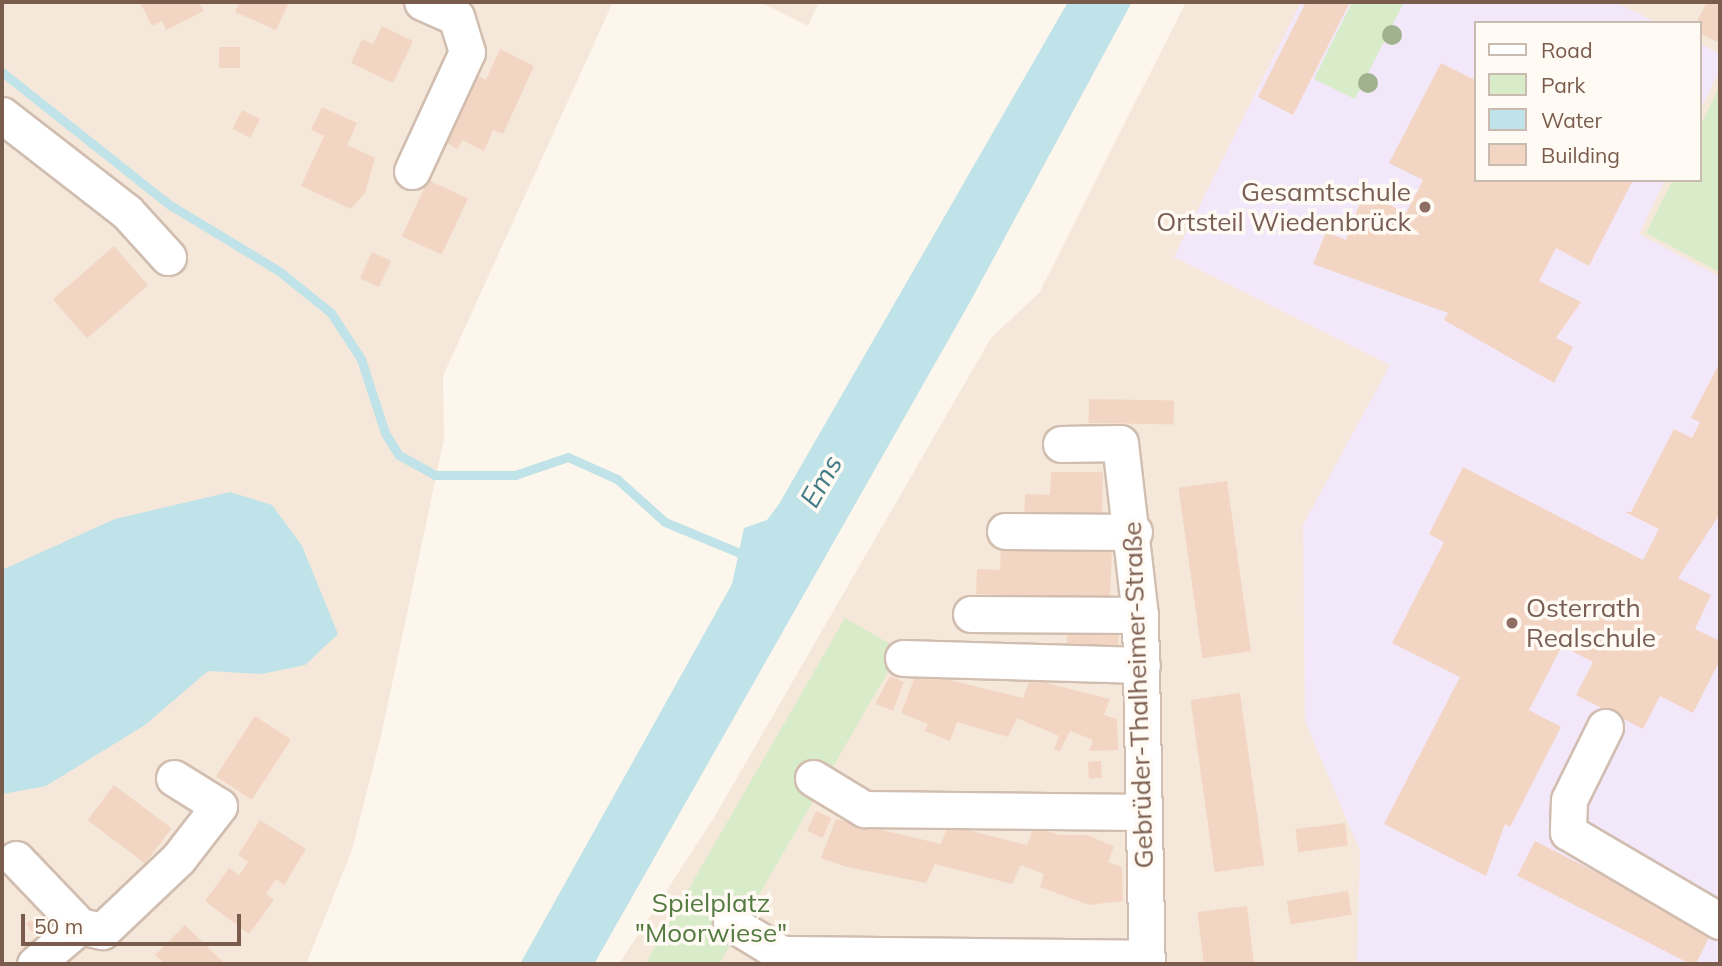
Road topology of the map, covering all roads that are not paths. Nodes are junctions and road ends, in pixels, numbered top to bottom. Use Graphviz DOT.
graph roads {
  1 [pos="422,2"];
  2 [pos="2,115"];
  3 [pos="412,171"];
  4 [pos="168,257"];
  5 [pos="1061,444"];
  6 [pos="1005,531"];
  7 [pos="1134,532"];
  8 [pos="971,614"];
  9 [pos="1140,615"];
  10 [pos="903,658"];
  11 [pos="1142,665"];
  12 [pos="1605,727"];
  13 [pos="174,778"];
  14 [pos="813,778"];
  15 [pos="1144,812"];
  16 [pos="16,859"];
  17 [pos="1720,921"];
  18 [pos="731,923"];
  19 [pos="80,926"];
  20 [pos="1147,961"];
  21 [pos="35,964"];
  1 -- 3 [label="street"];
  2 -- 4 [label="street"];
  5 -- 7 [label="street, Gebrüder-Thalheimer-Straße"];
  6 -- 7 [label="street"];
  7 -- 9 [label="street, Gebrüder-Thalheimer-Straße"];
  8 -- 9 [label="street"];
  9 -- 11 [label="street, Gebrüder-Thalheimer-Straße"];
  10 -- 11 [label="street"];
  11 -- 15 [label="street, Gebrüder-Thalheimer-Straße"];
  12 -- 17 [label="street"];
  13 -- 19 [label="street"];
  14 -- 15 [label="street"];
  15 -- 20 [label="street, Gebrüder-Thalheimer-Straße"];
  16 -- 19 [label="street"];
  18 -- 20 [label="street"];
  19 -- 21 [label="street"];
}
